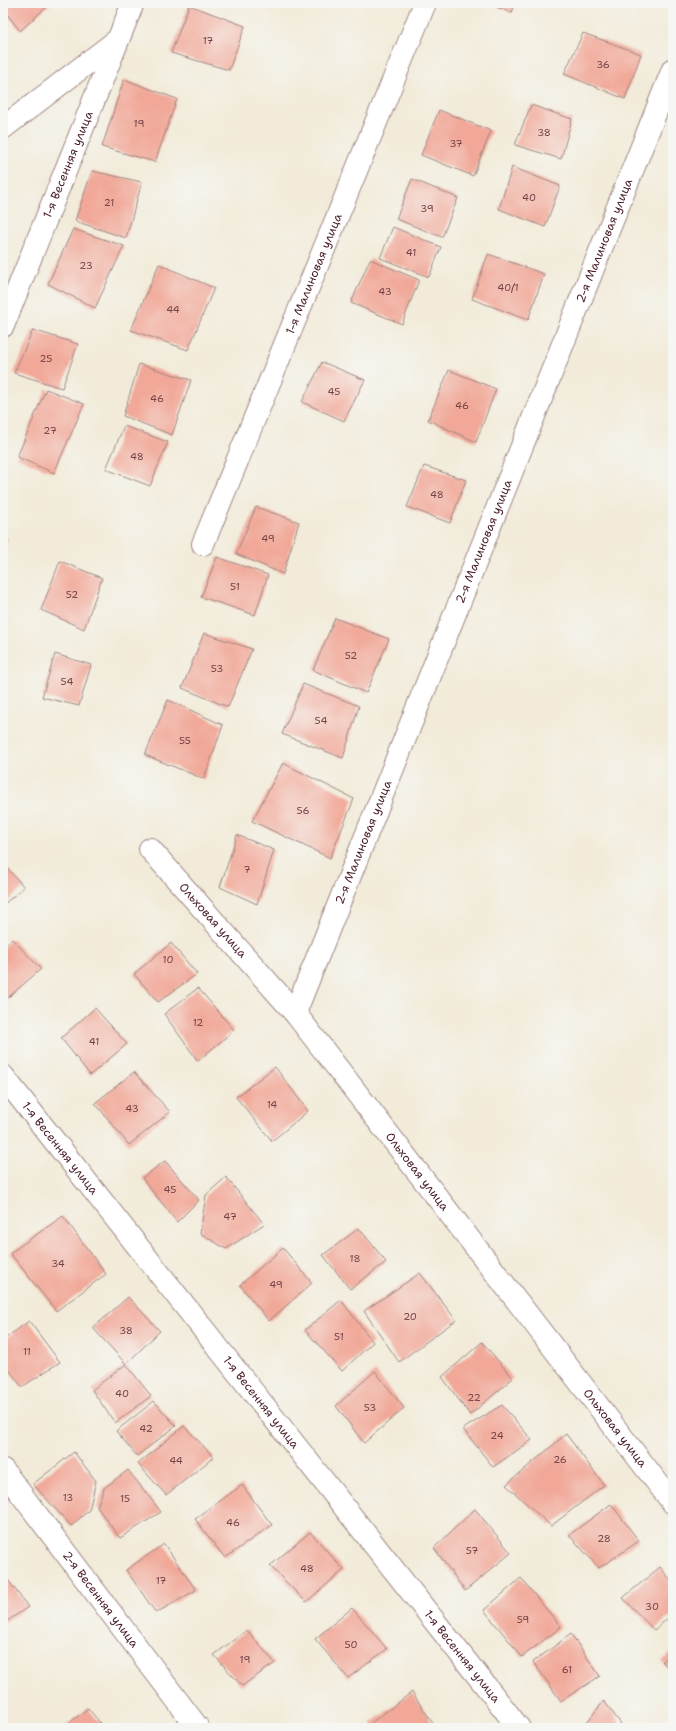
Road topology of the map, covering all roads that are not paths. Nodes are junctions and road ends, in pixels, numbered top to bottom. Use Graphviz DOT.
graph roads {
  1 [pos="133,3"];
  2 [pos="425,3"];
  3 [pos="117,41"];
  4 [pos="673,69"];
  5 [pos="3,128"];
  6 [pos="3,326"];
  7 [pos="202,544"];
  8 [pos="150,849"];
  9 [pos="295,1013"];
  10 [pos="3,1076"];
  11 [pos="3,1470"];
  12 [pos="673,1503"];
  13 [pos="198,1728"];
  14 [pos="519,1728"];
  1 -- 3 [label="street, 1-я Весенняя улица"];
  2 -- 7 [label="street, 1-я Малиновая улица"];
  3 -- 5 [label="street"];
  3 -- 6 [label="street, 1-я Весенняя улица"];
  4 -- 9 [label="street, 2-я Малиновая улица"];
  8 -- 9 [label="street, Ольховая улица"];
  9 -- 12 [label="street, Ольховая улица"];
  10 -- 14 [label="street, 1-я Весенняя улица"];
  11 -- 13 [label="street, 2-я Весенняя улица"];
}
